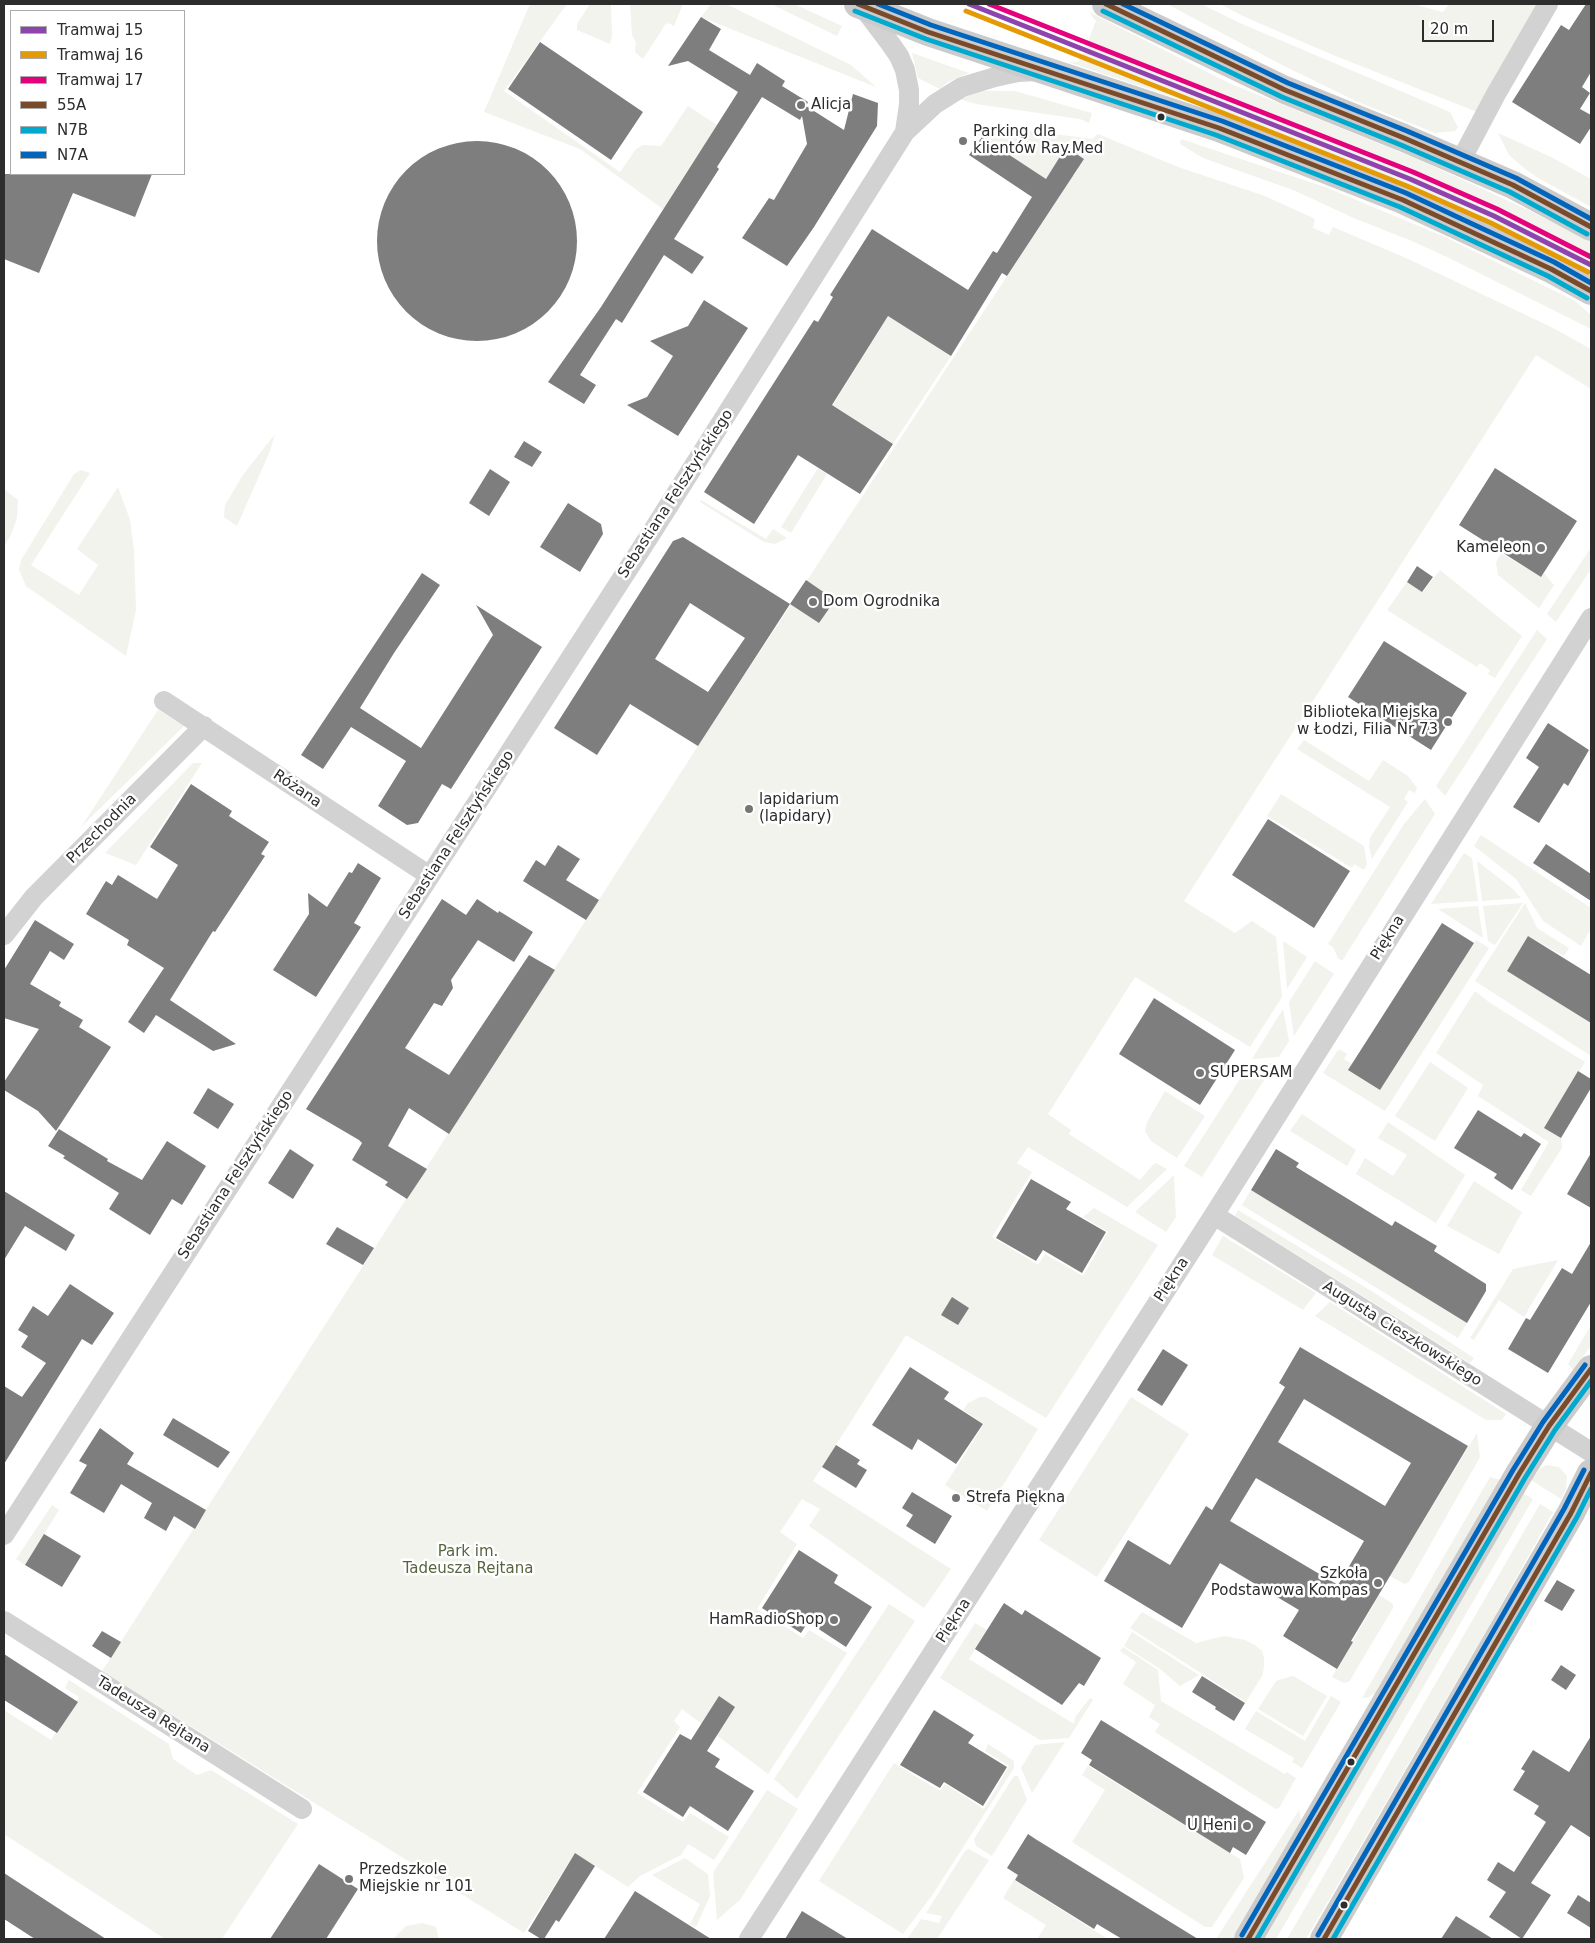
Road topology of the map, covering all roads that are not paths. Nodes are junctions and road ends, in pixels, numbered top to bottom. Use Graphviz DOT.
graph roads {
  1 [pos="860,4"];
  2 [pos="1106,4"];
  3 [pos="1548,4"];
  4 [pos="1046,71"];
  5 [pos="905,132"];
  6 [pos="1460,162"];
  7 [pos="1591,227"];
  8 [pos="1591,290"];
  9 [pos="1591,618"];
  10 [pos="164,701"];
  11 [pos="204,726"];
  12 [pos="430,876"];
  13 [pos="4,935"];
  14 [pos="1214,1215"];
  15 [pos="1591,1369"];
  16 [pos="1549,1426"];
  17 [pos="1591,1452"];
  18 [pos="1591,1473"];
  19 [pos="4,1535"];
  20 [pos="4,1621"];
  21 [pos="302,1809"];
  22 [pos="749,1939"];
  23 [pos="1248,1939"];
  24 [pos="1324,1939"];
  1 -- 4 [label="main road"];
  1 -- 5 [label="street, Sebastiana Felsztyńskiego"];
  2 -- 6 [label="main road"];
  3 -- 6 [label="street"];
  4 -- 5 [label="street, Sebastiana Felsztyńskiego"];
  4 -- 8 [label="main road"];
  5 -- 12 [label="street, Sebastiana Felsztyńskiego"];
  6 -- 7 [label="main road"];
  9 -- 14 [label="street, Piękna"];
  10 -- 11 [label="street, Różana"];
  11 -- 12 [label="street, Różana"];
  11 -- 13 [label="street, Przechodnia"];
  12 -- 19 [label="street, Sebastiana Felsztyńskiego"];
  14 -- 16 [label="street, Augusta Cieszkowskiego"];
  14 -- 22 [label="street, Piękna"];
  15 -- 16 [label="main road"];
  16 -- 17 [label="street, Augusta Cieszkowskiego"];
  16 -- 23 [label="main road"];
  18 -- 24 [label="main road"];
  20 -- 21 [label="street, Tadeusza Rejtana"];
}
